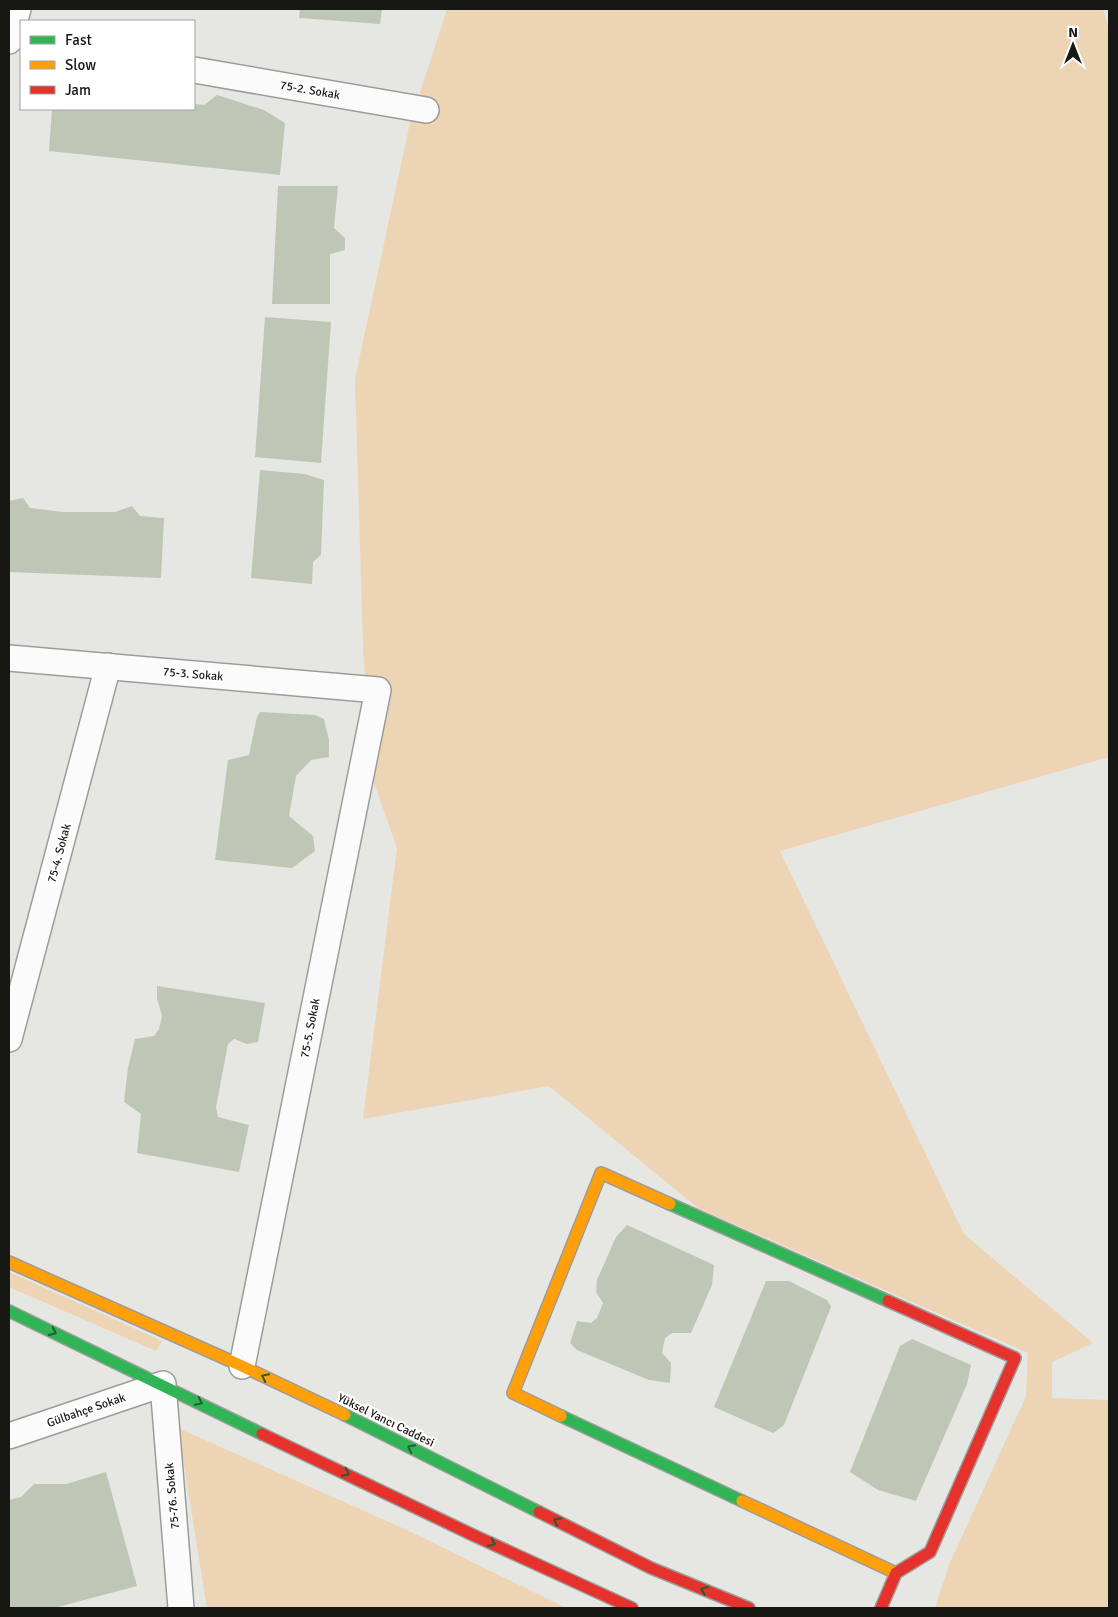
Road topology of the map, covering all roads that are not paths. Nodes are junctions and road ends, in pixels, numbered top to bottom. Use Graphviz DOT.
graph roads {
  1 [pos="18,9"];
  2 [pos="12,39"];
  3 [pos="195,70"];
  4 [pos="426,110"];
  5 [pos="9,658"];
  6 [pos="108,666"];
  7 [pos="378,690"];
  8 [pos="9,1039"];
  9 [pos="9,1262"];
  10 [pos="9,1311"];
  11 [pos="242,1366"];
  12 [pos="163,1384"];
  13 [pos="9,1436"];
  14 [pos="896,1573"];
  15 [pos="181,1608"];
  16 [pos="632,1608"];
  17 [pos="749,1608"];
  18 [pos="881,1608"];
  1 -- 2 [label="street"];
  3 -- 4 [label="street, 75-2. Sokak"];
  5 -- 6 [label="street, 75-3. Sokak"];
  6 -- 7 [label="street, 75-3. Sokak"];
  6 -- 8 [label="street, 75-4. Sokak"];
  7 -- 11 [label="street, 75-5. Sokak"];
  9 -- 11 [label="main road, Yüksel Yancı Caddesi"];
  10 -- 12 [label="main road, one-way"];
  17 -- 11 [label="main road, Yüksel Yancı Caddesi, one-way"];
  12 -- 13 [label="street, Gülbahçe Sokak"];
  12 -- 15 [label="street, 75-76. Sokak"];
  12 -- 16 [label="main road, one-way"];
  14 -- 14 [label="main road"];
  14 -- 18 [label="main road"];
}
